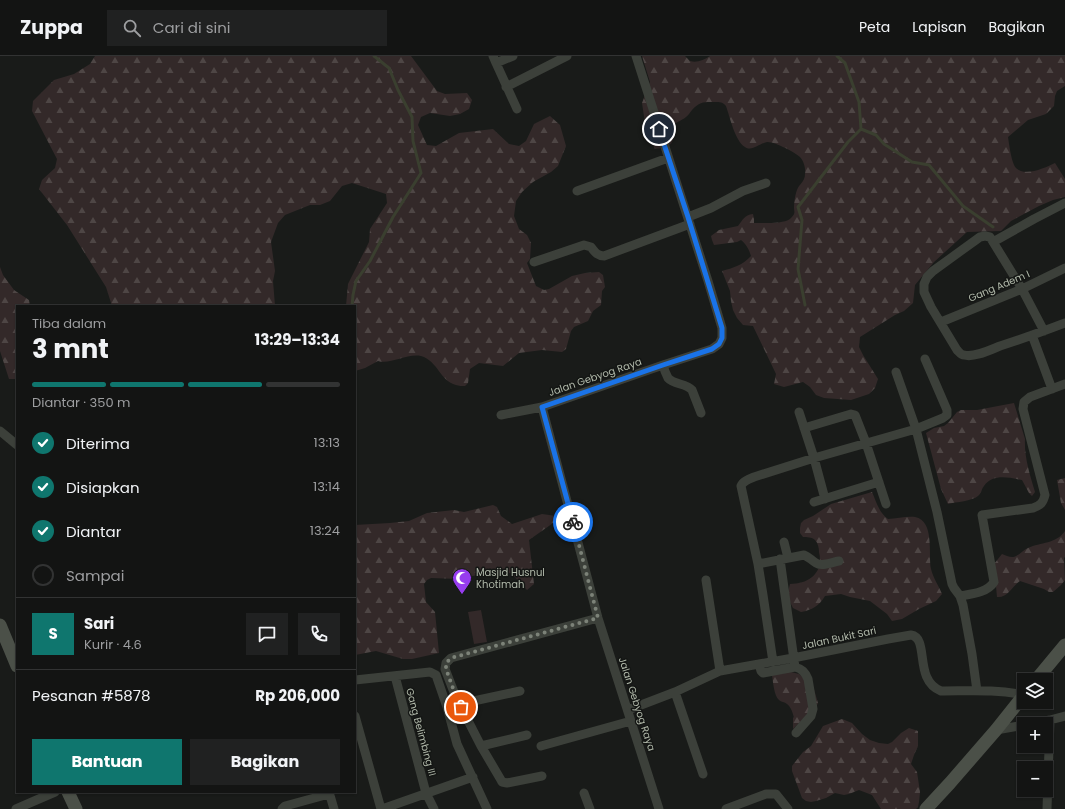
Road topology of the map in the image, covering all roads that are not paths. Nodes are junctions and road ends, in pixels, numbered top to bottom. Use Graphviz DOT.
graph roads {
  1 [pos="513,56"];
  2 [pos="567,56"];
  3 [pos="636,56"];
  4 [pos="497,60"];
  5 [pos="506,87"];
  6 [pos="517,108"];
  7 [pos="668,158"];
  8 [pos="766,183"];
  9 [pos="577,190"];
  10 [pos="1065,203"];
  11 [pos="689,220"];
  12 [pos="993,242"];
  13 [pos="534,262"];
  14 [pos="1065,268"];
  15 [pos="1022,289"];
  16 [pos="941,322"];
  17 [pos="1065,323"];
  18 [pos="1044,331"];
  19 [pos="1032,335"];
  20 [pos="925,359"];
  21 [pos="663,365"];
  22 [pos="896,372"];
  23 [pos="1065,384"];
  24 [pos="1052,389"];
  25 [pos="542,407"];
  26 [pos="799,412"];
  27 [pos="701,413"];
  28 [pos="501,415"];
  29 [pos="804,428"];
  30 [pos="916,429"];
  31 [pos="0,431"];
  32 [pos="866,443"];
  33 [pos="16,444"];
  34 [pos="814,458"];
  35 [pos="879,482"];
  36 [pos="825,499"];
  37 [pos="814,502"];
  38 [pos="886,504"];
  39 [pos="784,542"];
  40 [pos="784,559"];
  41 [pos="839,561"];
  42 [pos="758,564"];
  43 [pos="706,580"];
  44 [pos="960,596"];
  45 [pos="598,618"];
  46 [pos="0,625"];
  47 [pos="1065,645"];
  48 [pos="16,662"];
  49 [pos="773,662"];
  50 [pos="794,663"];
  51 [pos="759,664"];
  52 [pos="720,671"];
  53 [pos="1042,673"];
  54 [pos="394,676"];
  55 [pos="356,680"];
  56 [pos="520,691"];
  57 [pos="977,691"];
  58 [pos="675,692"];
  59 [pos="1017,694"];
  60 [pos="1017,704"];
  61 [pos="459,705"];
  62 [pos="447,707"];
  63 [pos="628,710"];
  64 [pos="1065,716"];
  65 [pos="1053,719"];
  66 [pos="356,720"];
  67 [pos="631,721"];
  68 [pos="1017,726"];
  69 [pos="996,730"];
  70 [pos="796,733"];
  71 [pos="527,735"];
  72 [pos="481,746"];
  73 [pos="541,746"];
  74 [pos="1049,753"];
  75 [pos="703,774"];
  76 [pos="542,776"];
  77 [pos="472,777"];
  78 [pos="53,793"];
  79 [pos="68,793"];
  80 [pos="329,793"];
  81 [pos="426,793"];
  82 [pos="584,793"];
  83 [pos="16,809"];
  84 [pos="76,809"];
  85 [pos="282,809"];
  86 [pos="334,809"];
  87 [pos="381,809"];
  88 [pos="434,809"];
  89 [pos="487,809"];
  90 [pos="590,809"];
  91 [pos="659,809"];
  92 [pos="726,809"];
  93 [pos="788,809"];
  94 [pos="926,809"];
  95 [pos="1047,809"];
  1 -- 4 [label="street"];
  2 -- 5 [label="street"];
  3 -- 7 [label="street, Jalan Gebyog Raya"];
  4 -- 5 [label="street"];
  5 -- 6 [label="street"];
  7 -- 9 [label="street"];
  7 -- 11 [label="street, Jalan Gebyog Raya"];
  8 -- 11 [label="street"];
  10 -- 12 [label="street"];
  11 -- 13 [label="street"];
  11 -- 21 [label="street, Jalan Gebyog Raya"];
  12 -- 15 [label="street"];
  12 -- 16 [label="street"];
  14 -- 15 [label="street, Gang Adem I"];
  15 -- 16 [label="street, Gang Adem I"];
  15 -- 18 [label="street"];
  16 -- 19 [label="street"];
  17 -- 18 [label="street"];
  18 -- 19 [label="street"];
  19 -- 24 [label="street"];
  20 -- 30 [label="street"];
  21 -- 25 [label="street, Jalan Gebyog Raya"];
  21 -- 27 [label="street"];
  22 -- 30 [label="street"];
  23 -- 24 [label="street"];
  24 -- 44 [label="street"];
  25 -- 28 [label="street"];
  25 -- 45 [label="street, Jalan Gebyog Raya"];
  26 -- 29 [label="street"];
  29 -- 32 [label="street"];
  29 -- 34 [label="street"];
  30 -- 32 [label="street"];
  30 -- 44 [label="street"];
  31 -- 33 [label="street"];
  32 -- 34 [label="street"];
  32 -- 35 [label="street"];
  34 -- 36 [label="street"];
  34 -- 42 [label="street"];
  35 -- 36 [label="street"];
  35 -- 38 [label="street"];
  36 -- 37 [label="street"];
  39 -- 40 [label="street"];
  40 -- 41 [label="street"];
  40 -- 42 [label="street"];
  40 -- 50 [label="street"];
  42 -- 49 [label="street"];
  43 -- 52 [label="street"];
  44 -- 57 [label="street"];
  45 -- 61 [label="street"];
  45 -- 63 [label="street, Jalan Gebyog Raya"];
  46 -- 48 [label="main road"];
  47 -- 53 [label="main road"];
  49 -- 50 [label="street, Jalan Bukit Sari"];
  49 -- 51 [label="street, Jalan Bukit Sari"];
  50 -- 51 [label="street"];
  50 -- 57 [label="street, Jalan Bukit Sari"];
  50 -- 70 [label="street"];
  51 -- 52 [label="street, Jalan Bukit Sari"];
  52 -- 58 [label="street, Jalan Bukit Sari"];
  54 -- 55 [label="street"];
  54 -- 62 [label="street"];
  54 -- 81 [label="street, Gang Belimbing III"];
  56 -- 61 [label="street"];
  57 -- 59 [label="street, Jalan Bukit Sari"];
  58 -- 63 [label="street, Jalan Bukit Sari"];
  58 -- 75 [label="street"];
  60 -- 69 [label="main road"];
  61 -- 62 [label="street"];
  61 -- 72 [label="street"];
  62 -- 77 [label="street"];
  63 -- 67 [label="street, Jalan Gebyog Raya"];
  64 -- 65 [label="street"];
  66 -- 87 [label="street"];
  67 -- 73 [label="street"];
  67 -- 91 [label="street, Jalan Gebyog Raya"];
  68 -- 69 [label="street"];
  69 -- 94 [label="main road"];
  71 -- 72 [label="street"];
  72 -- 76 [label="street"];
  74 -- 95 [label="street"];
  77 -- 81 [label="street"];
  77 -- 89 [label="street"];
  78 -- 83 [label="street"];
  79 -- 84 [label="main road"];
  80 -- 85 [label="street"];
  80 -- 86 [label="street"];
  81 -- 87 [label="street"];
  81 -- 88 [label="street, Gang Belimbing III"];
  82 -- 90 [label="street"];
  92 -- 93 [label="street"];
}
